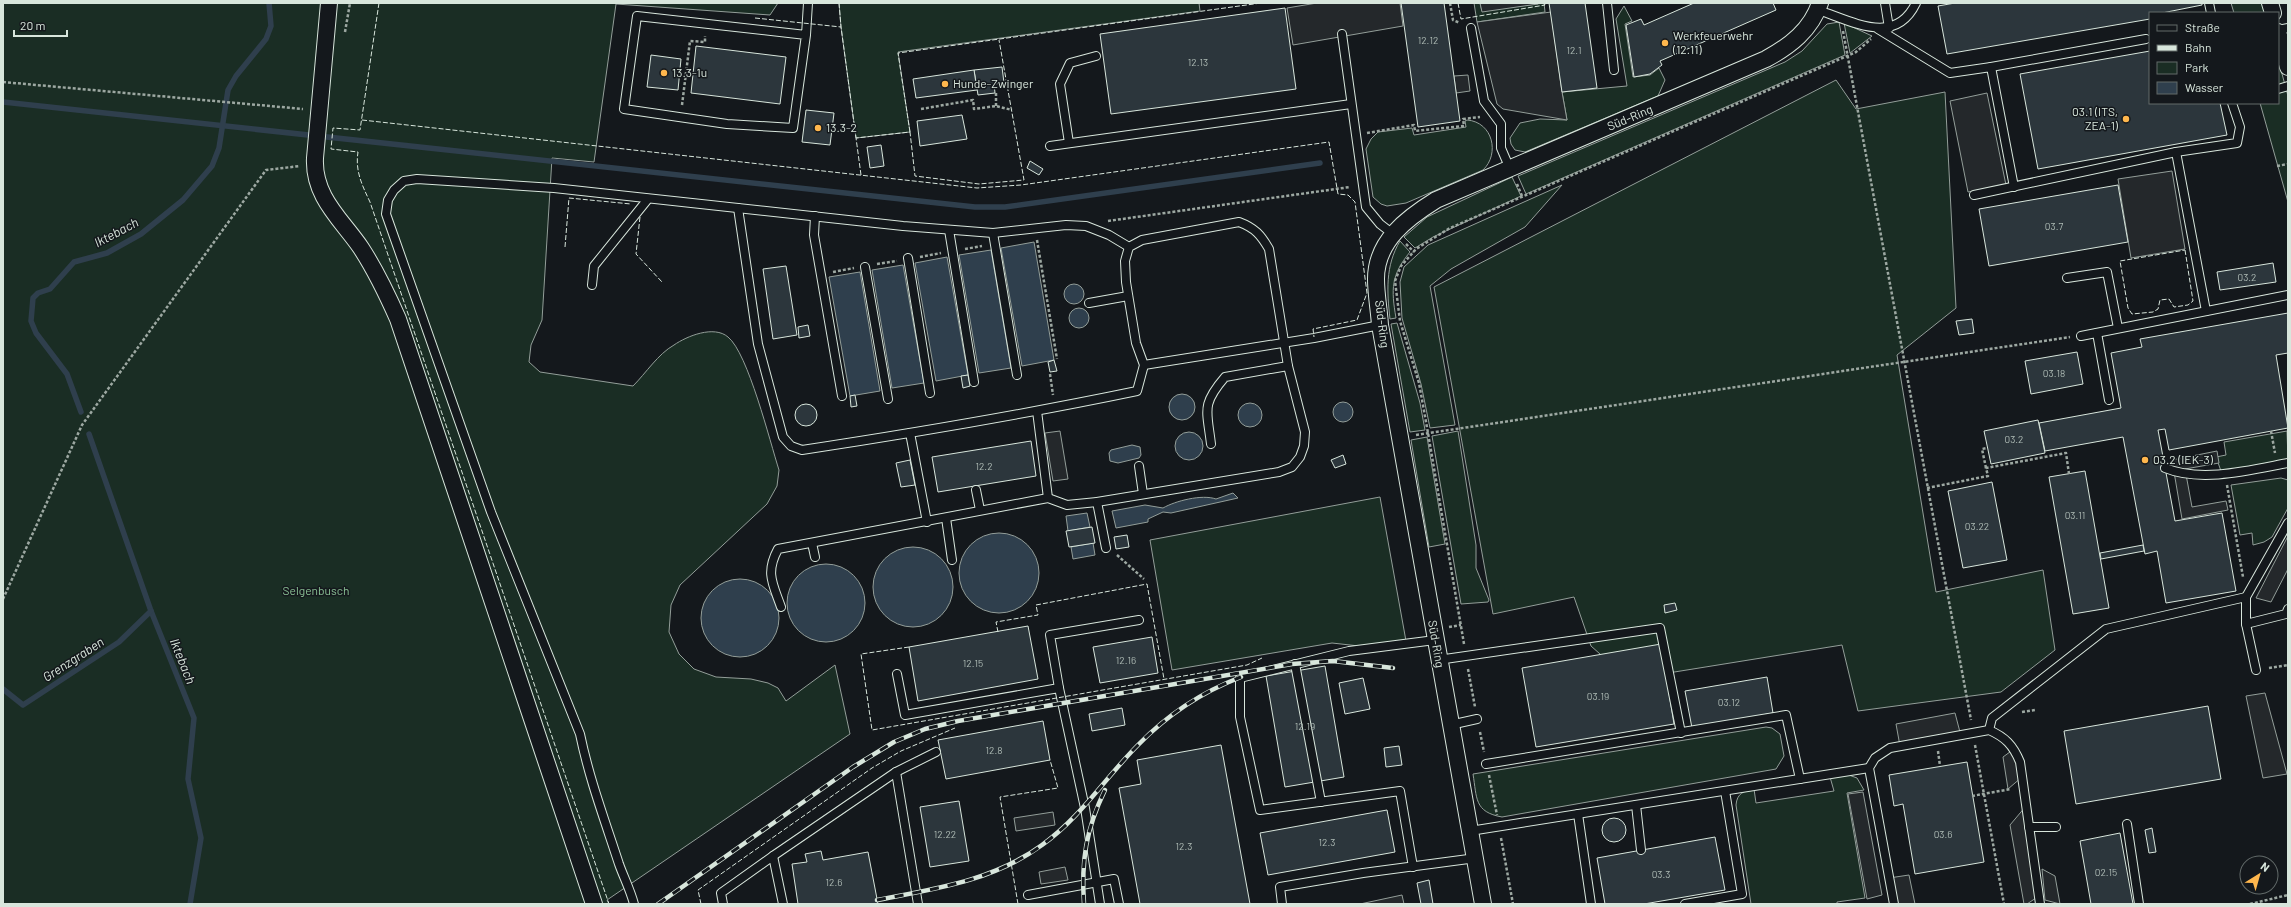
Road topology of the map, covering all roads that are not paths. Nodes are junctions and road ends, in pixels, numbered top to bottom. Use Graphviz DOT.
graph roads {
  1 [pos="329,3"];
  2 [pos="808,3"];
  3 [pos="1607,3"];
  4 [pos="1885,3"];
  5 [pos="1916,3"];
  6 [pos="1819,7"];
  7 [pos="1471,28"];
  8 [pos="1889,28"];
  9 [pos="1878,29"];
  10 [pos="1342,34"];
  11 [pos="806,35"];
  12 [pos="2279,35"];
  13 [pos="2146,39"];
  14 [pos="1096,56"];
  15 [pos="1991,67"];
  16 [pos="2288,67"];
  17 [pos="1614,70"];
  18 [pos="1351,104"];
  19 [pos="2232,104"];
  20 [pos="1069,143"];
  21 [pos="1050,146"];
  22 [pos="2176,152"];
  23 [pos="1510,169"];
  24 [pos="2014,187"];
  25 [pos="1974,195"];
  26 [pos="648,199"];
  27 [pos="738,208"];
  28 [pos="816,216"];
  29 [pos="949,230"];
  30 [pos="993,233"];
  31 [pos="1393,234"];
  32 [pos="1129,247"];
  33 [pos="908,258"];
  34 [pos="865,267"];
  35 [pos="2068,278"];
  36 [pos="592,285"];
  37 [pos="2288,295"];
  38 [pos="1128,296"];
  39 [pos="1089,303"];
  40 [pos="2206,311"];
  41 [pos="1380,325"];
  42 [pos="2118,328"];
  43 [pos="2097,333"];
  44 [pos="2081,336"];
  45 [pos="1286,342"];
  46 [pos="1144,365"];
  47 [pos="1288,366"];
  48 [pos="1017,375"];
  49 [pos="974,382"];
  50 [pos="930,393"];
  51 [pos="842,396"];
  52 [pos="888,399"];
  53 [pos="2109,400"];
  54 [pos="1037,411"];
  55 [pos="910,433"];
  56 [pos="1212,444"];
  57 [pos="2288,463"];
  58 [pos="1139,466"];
  59 [pos="2165,468"];
  60 [pos="976,490"];
  61 [pos="1143,494"];
  62 [pos="1048,498"];
  63 [pos="1097,502"];
  64 [pos="980,510"];
  65 [pos="946,518"];
  66 [pos="927,522"];
  67 [pos="2288,523"];
  68 [pos="812,543"];
  69 [pos="1106,548"];
  70 [pos="815,557"];
  71 [pos="952,560"];
  72 [pos="2246,597"];
  73 [pos="781,607"];
  74 [pos="2288,609"];
  75 [pos="1139,620"];
  76 [pos="2246,624"];
  77 [pos="1435,640"];
  78 [pos="1438,660"];
  79 [pos="1295,664"];
  80 [pos="2256,670"];
  81 [pos="897,674"];
  82 [pos="1059,688"];
  83 [pos="1477,719"];
  84 [pos="1450,725"];
  85 [pos="1989,730"];
  86 [pos="1681,734"];
  87 [pos="936,752"];
  88 [pos="1486,764"];
  89 [pos="1869,768"];
  90 [pos="896,772"];
  91 [pos="1800,779"];
  92 [pos="1725,791"];
  93 [pos="1321,802"];
  94 [pos="1636,805"];
  95 [pos="1578,814"];
  96 [pos="2127,824"];
  97 [pos="2029,827"];
  98 [pos="2056,828"];
  99 [pos="1470,831"];
  100 [pos="1640,850"];
  101 [pos="773,856"];
  102 [pos="1476,858"];
  103 [pos="1414,867"];
  104 [pos="1098,882"];
  105 [pos="1028,895"];
  106 [pos="594,904"];
  107 [pos="634,904"];
  108 [pos="723,904"];
  109 [pos="782,904"];
  110 [pos="918,904"];
  111 [pos="1100,904"];
  112 [pos="1119,904"];
  113 [pos="1282,904"];
  114 [pos="1483,904"];
  115 [pos="1591,904"];
  116 [pos="1685,904"];
  117 [pos="1894,904"];
  118 [pos="2040,904"];
  119 [pos="2139,904"];
  1 -- 106 [label="street"];
  2 -- 11 [label="lane"];
  3 -- 17 [label="lane"];
  4 -- 8 [label="lane"];
  5 -- 8 [label="lane"];
  6 -- 9 [label="lane"];
  6 -- 23 [label="street, Süd-Ring"];
  7 -- 23 [label="lane"];
  8 -- 9 [label="lane"];
  9 -- 15 [label="lane"];
  10 -- 18 [label="lane"];
  11 -- 11 [label="lane"];
  12 -- 16 [label="street"];
  13 -- 15 [label="lane"];
  14 -- 20 [label="lane"];
  15 -- 24 [label="lane"];
  18 -- 20 [label="lane"];
  18 -- 31 [label="lane"];
  19 -- 22 [label="lane"];
  20 -- 21 [label="lane"];
  22 -- 24 [label="lane"];
  22 -- 40 [label="lane"];
  23 -- 31 [label="street, Süd-Ring"];
  24 -- 25 [label="lane"];
  26 -- 27 [label="lane"];
  26 -- 36 [label="lane"];
  26 -- 107 [label="lane"];
  27 -- 28 [label="lane"];
  27 -- 55 [label="lane"];
  28 -- 29 [label="lane"];
  28 -- 51 [label="lane"];
  29 -- 30 [label="lane"];
  29 -- 49 [label="lane"];
  30 -- 32 [label="lane"];
  30 -- 48 [label="lane"];
  31 -- 41 [label="street, Süd-Ring"];
  32 -- 38 [label="lane"];
  32 -- 45 [label="lane"];
  33 -- 50 [label="lane"];
  34 -- 52 [label="lane"];
  35 -- 42 [label="lane"];
  37 -- 40 [label="lane"];
  38 -- 39 [label="lane"];
  38 -- 46 [label="lane"];
  40 -- 42 [label="lane"];
  41 -- 45 [label="lane"];
  41 -- 77 [label="street, Süd-Ring"];
  42 -- 43 [label="lane"];
  43 -- 44 [label="lane"];
  43 -- 53 [label="lane"];
  45 -- 46 [label="lane"];
  45 -- 47 [label="lane"];
  46 -- 54 [label="lane"];
  47 -- 56 [label="lane"];
  47 -- 61 [label="lane"];
  54 -- 55 [label="lane"];
  54 -- 62 [label="lane"];
  55 -- 66 [label="lane"];
  57 -- 59 [label="lane"];
  58 -- 61 [label="lane"];
  60 -- 64 [label="lane"];
  61 -- 63 [label="lane"];
  62 -- 63 [label="lane"];
  62 -- 64 [label="lane"];
  63 -- 69 [label="lane"];
  64 -- 65 [label="lane"];
  65 -- 66 [label="lane"];
  65 -- 71 [label="lane"];
  66 -- 68 [label="lane"];
  67 -- 72 [label="lane"];
  68 -- 70 [label="lane"];
  68 -- 73 [label="lane"];
  72 -- 76 [label="lane"];
  72 -- 85 [label="lane"];
  74 -- 76 [label="lane"];
  75 -- 82 [label="lane"];
  76 -- 80 [label="lane"];
  77 -- 78 [label="street, Süd-Ring"];
  77 -- 79 [label="lane"];
  78 -- 84 [label="street, Süd-Ring"];
  78 -- 86 [label="lane"];
  79 -- 93 [label="lane"];
  79 -- 93 [label="lane"];
  81 -- 82 [label="lane"];
  82 -- 104 [label="lane"];
  83 -- 84 [label="lane"];
  84 -- 99 [label="street, Süd-Ring"];
  85 -- 89 [label="lane"];
  85 -- 97 [label="lane"];
  86 -- 88 [label="lane"];
  86 -- 91 [label="lane"];
  87 -- 90 [label="lane"];
  89 -- 91 [label="lane"];
  89 -- 117 [label="lane"];
  90 -- 101 [label="lane"];
  90 -- 110 [label="lane"];
  91 -- 92 [label="lane"];
  92 -- 94 [label="lane"];
  92 -- 116 [label="lane"];
  93 -- 103 [label="lane"];
  94 -- 95 [label="lane"];
  94 -- 100 [label="lane"];
  95 -- 99 [label="lane"];
  95 -- 115 [label="lane"];
  96 -- 119 [label="lane"];
  97 -- 98 [label="lane"];
  97 -- 118 [label="lane"];
  99 -- 102 [label="street, Süd-Ring"];
  101 -- 108 [label="lane"];
  101 -- 109 [label="lane"];
  102 -- 103 [label="lane"];
  102 -- 114 [label="street, Süd-Ring"];
  103 -- 113 [label="lane"];
  104 -- 105 [label="lane"];
  104 -- 111 [label="lane"];
  104 -- 112 [label="lane"];
}
